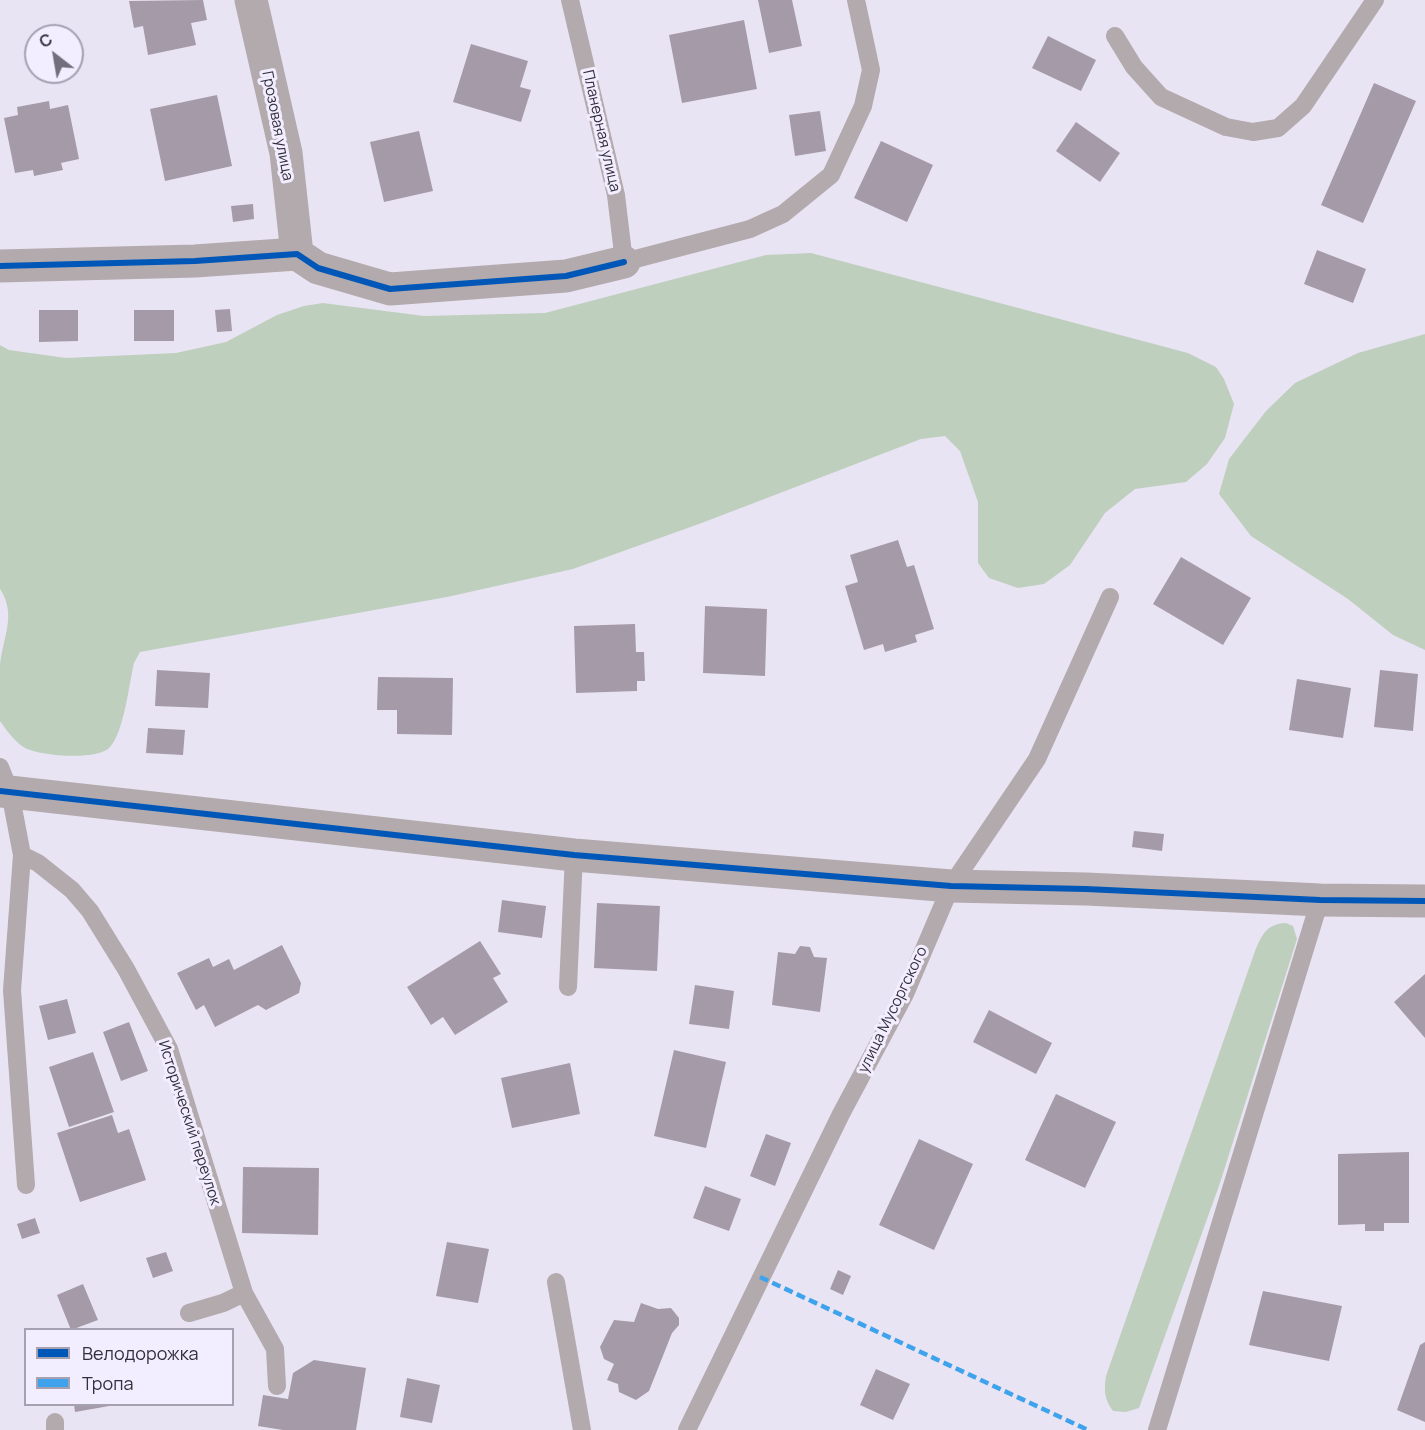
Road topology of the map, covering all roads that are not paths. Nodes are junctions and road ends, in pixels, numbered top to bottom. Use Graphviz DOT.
graph roads {
  1 [pos="251,0"];
  2 [pos="570,0"];
  3 [pos="856,0"];
  4 [pos="1375,0"];
  5 [pos="1115,36"];
  6 [pos="297,254"];
  7 [pos="624,262"];
  8 [pos="0,266"];
  9 [pos="1110,597"];
  10 [pos="3,783"];
  11 [pos="22,855"];
  12 [pos="574,855"];
  13 [pos="951,886"];
  14 [pos="1320,900"];
  15 [pos="1425,901"];
  16 [pos="568,987"];
  17 [pos="26,1185"];
  18 [pos="556,1282"];
  19 [pos="244,1293"];
  20 [pos="189,1312"];
  21 [pos="277,1386"];
  22 [pos="582,1430"];
  23 [pos="687,1430"];
  24 [pos="1156,1430"];
  1 -- 6 [label="street, Грозовая улица"];
  2 -- 7 [label="lane, Планерная улица"];
  3 -- 7 [label="lane"];
  4 -- 5 [label="lane"];
  6 -- 7 [label="street"];
  6 -- 8 [label="street"];
  9 -- 13 [label="lane, улица Мусоргского"];
  10 -- 11 [label="lane"];
  10 -- 12 [label="street"];
  11 -- 17 [label="lane"];
  11 -- 19 [label="lane, Исторический переулок"];
  12 -- 13 [label="street"];
  12 -- 16 [label="lane"];
  13 -- 14 [label="street"];
  13 -- 23 [label="lane, улица Мусоргского"];
  14 -- 15 [label="street"];
  14 -- 24 [label="lane"];
  18 -- 22 [label="lane"];
  19 -- 20 [label="lane"];
  19 -- 21 [label="lane, Исторический переулок"];
}
